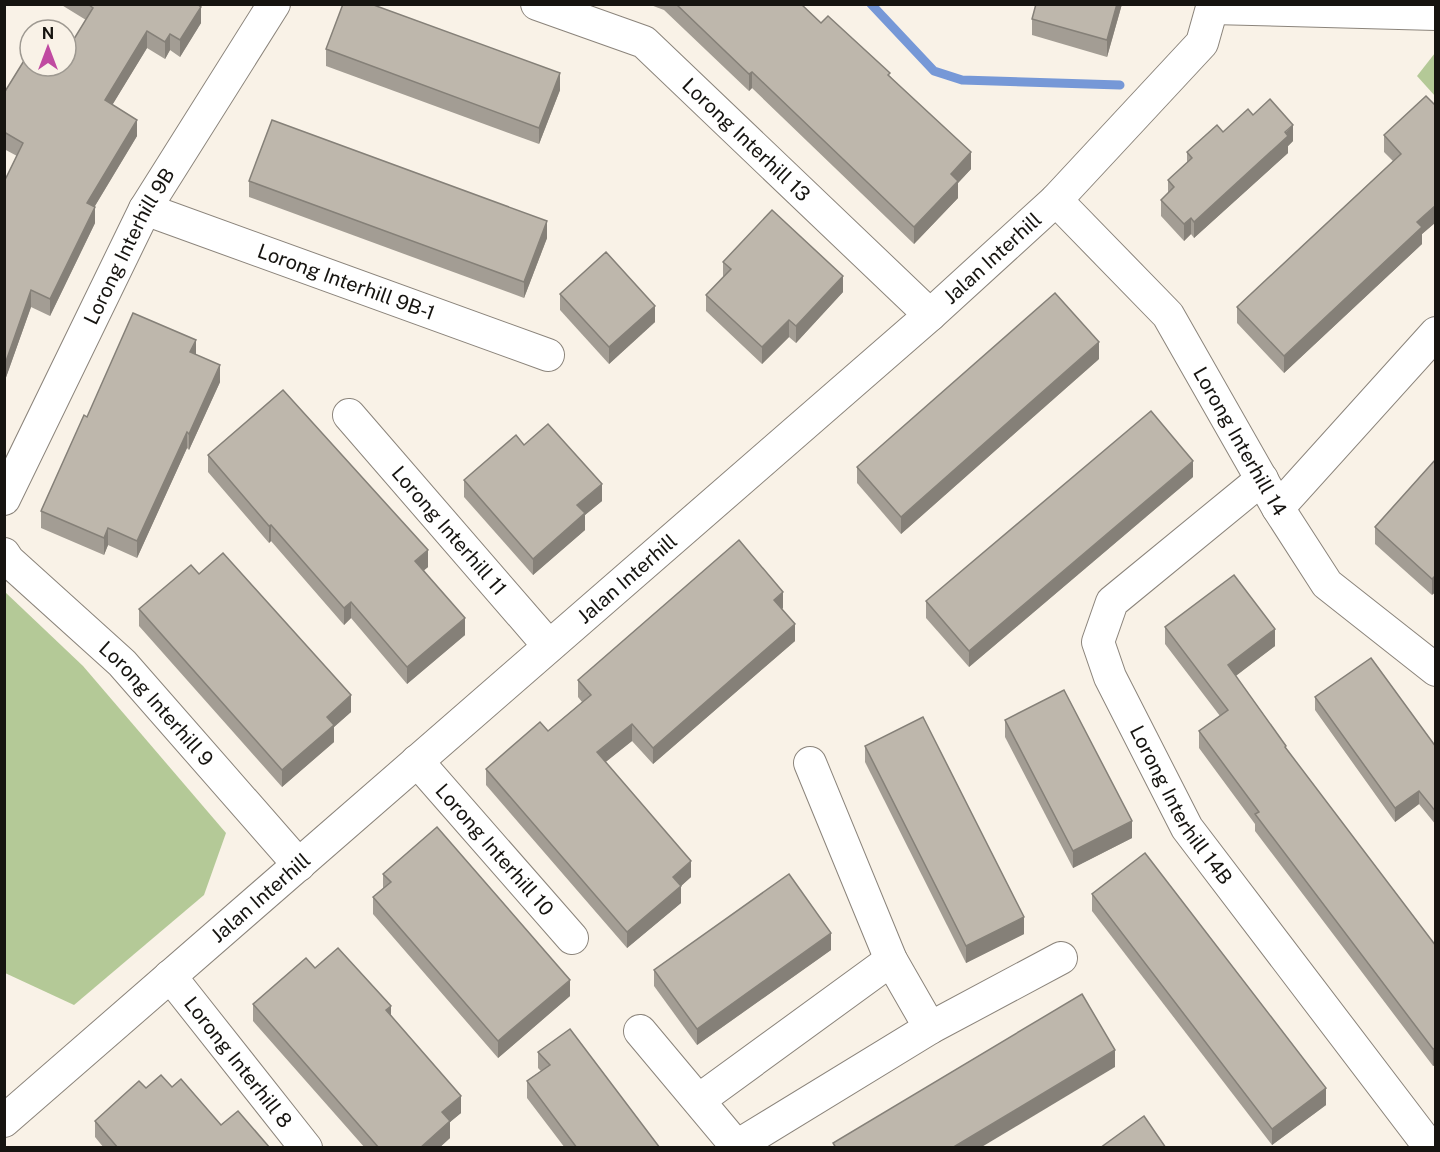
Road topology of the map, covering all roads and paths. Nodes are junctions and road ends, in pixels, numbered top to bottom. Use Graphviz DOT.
graph roads {
  1 [pos="274,4"];
  2 [pos="537,4"];
  3 [pos="1212,6"];
  4 [pos="1436,14"];
  5 [pos="1056,200"];
  6 [pos="146,209"];
  7 [pos="930,315"];
  8 [pos="1436,333"];
  9 [pos="548,355"];
  10 [pos="349,415"];
  11 [pos="1262,479"];
  12 [pos="4,499"];
  13 [pos="1278,508"];
  14 [pos="4,554"];
  15 [pos="549,646"];
  16 [pos="1436,670"];
  17 [pos="417,761"];
  18 [pos="810,763"];
  19 [pos="299,865"];
  20 [pos="572,938"];
  21 [pos="1060,958"];
  22 [pos="891,960"];
  23 [pos="170,976"];
  24 [pos="930,1029"];
  25 [pos="640,1032"];
  26 [pos="699,1100"];
  27 [pos="4,1121"];
  28 [pos="1427,1142"];
  29 [pos="737,1147"];
  30 [pos="306,1148"];
  1 -- 6 [label="street, Lorong Interhill 9B"];
  2 -- 7 [label="street, Lorong Interhill 13"];
  3 -- 4 [label="street"];
  3 -- 5 [label="street, Jalan Interhill"];
  5 -- 7 [label="street, Jalan Interhill"];
  5 -- 11 [label="street, Lorong Interhill 14"];
  6 -- 9 [label="street, Lorong Interhill 9B-1"];
  6 -- 12 [label="street, Lorong Interhill 9B"];
  7 -- 15 [label="street, Jalan Interhill"];
  8 -- 13 [label="street"];
  10 -- 15 [label="street, Lorong Interhill 11"];
  11 -- 13 [label="street, Lorong Interhill 14"];
  11 -- 28 [label="street, Lorong Interhill 14B"];
  13 -- 16 [label="street, Lorong Interhill 14"];
  14 -- 19 [label="street, Lorong Interhill 9"];
  15 -- 17 [label="street, Jalan Interhill"];
  17 -- 19 [label="street, Jalan Interhill"];
  17 -- 20 [label="street, Lorong Interhill 10"];
  18 -- 22 [label="street"];
  19 -- 23 [label="street, Jalan Interhill"];
  21 -- 24 [label="street"];
  22 -- 24 [label="street"];
  22 -- 26 [label="street"];
  23 -- 27 [label="street, Jalan Interhill"];
  23 -- 30 [label="street, Lorong Interhill 8"];
  24 -- 29 [label="street"];
  25 -- 26 [label="street"];
  26 -- 29 [label="street"];
}
